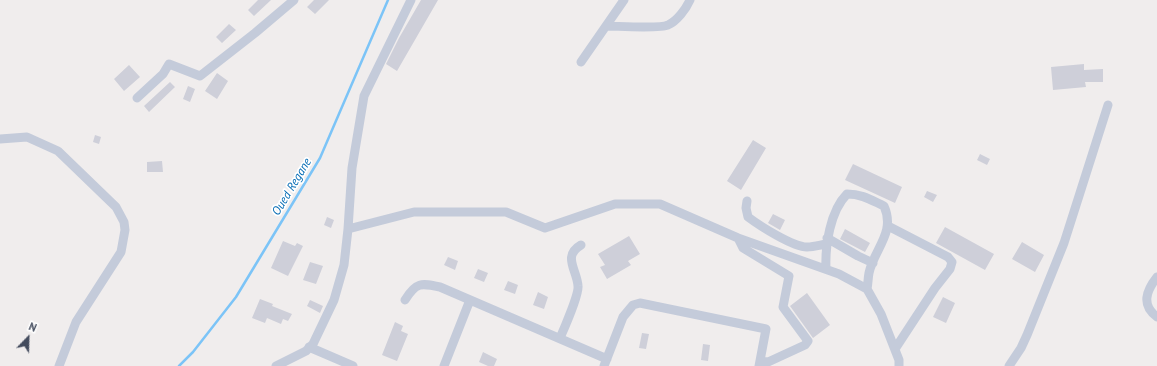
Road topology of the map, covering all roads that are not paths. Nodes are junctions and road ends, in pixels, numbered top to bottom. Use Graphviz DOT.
graph roads {
  1 [pos="294,0"];
  2 [pos="411,0"];
  3 [pos="624,0"];
  4 [pos="690,0"];
  5 [pos="606,26"];
  6 [pos="581,62"];
  7 [pos="137,98"];
  8 [pos="1108,105"];
  9 [pos="0,139"];
  10 [pos="747,201"];
  11 [pos="888,226"];
  12 [pos="348,229"];
  13 [pos="738,238"];
  14 [pos="827,241"];
  15 [pos="581,245"];
  16 [pos="873,263"];
  17 [pos="826,269"];
  18 [pos="1157,277"];
  19 [pos="868,289"];
  20 [pos="405,300"];
  21 [pos="470,300"];
  22 [pos="1157,317"];
  23 [pos="560,338"];
  24 [pos="310,348"];
  25 [pos="895,349"];
  26 [pos="605,362"];
  27 [pos="759,364"];
  28 [pos="59,366"];
  29 [pos="276,366"];
  30 [pos="353,366"];
  31 [pos="444,366"];
  32 [pos="899,366"];
  33 [pos="1009,366"];
  1 -- 7 [label="street"];
  2 -- 12 [label="street"];
  3 -- 5 [label="street"];
  4 -- 5 [label="street"];
  5 -- 6 [label="street"];
  8 -- 33 [label="street"];
  9 -- 28 [label="street"];
  10 -- 14 [label="street"];
  11 -- 14 [label="street"];
  11 -- 16 [label="street"];
  11 -- 25 [label="street"];
  12 -- 13 [label="street"];
  12 -- 24 [label="street"];
  13 -- 17 [label="street"];
  13 -- 27 [label="street"];
  14 -- 16 [label="street"];
  14 -- 17 [label="street"];
  15 -- 23 [label="street"];
  16 -- 19 [label="street"];
  17 -- 19 [label="street"];
  18 -- 22 [label="street"];
  19 -- 25 [label="street"];
  20 -- 21 [label="street"];
  21 -- 23 [label="street"];
  21 -- 31 [label="street"];
  23 -- 26 [label="street"];
  24 -- 29 [label="street"];
  24 -- 30 [label="street"];
  25 -- 32 [label="street"];
  26 -- 27 [label="street"];
}
